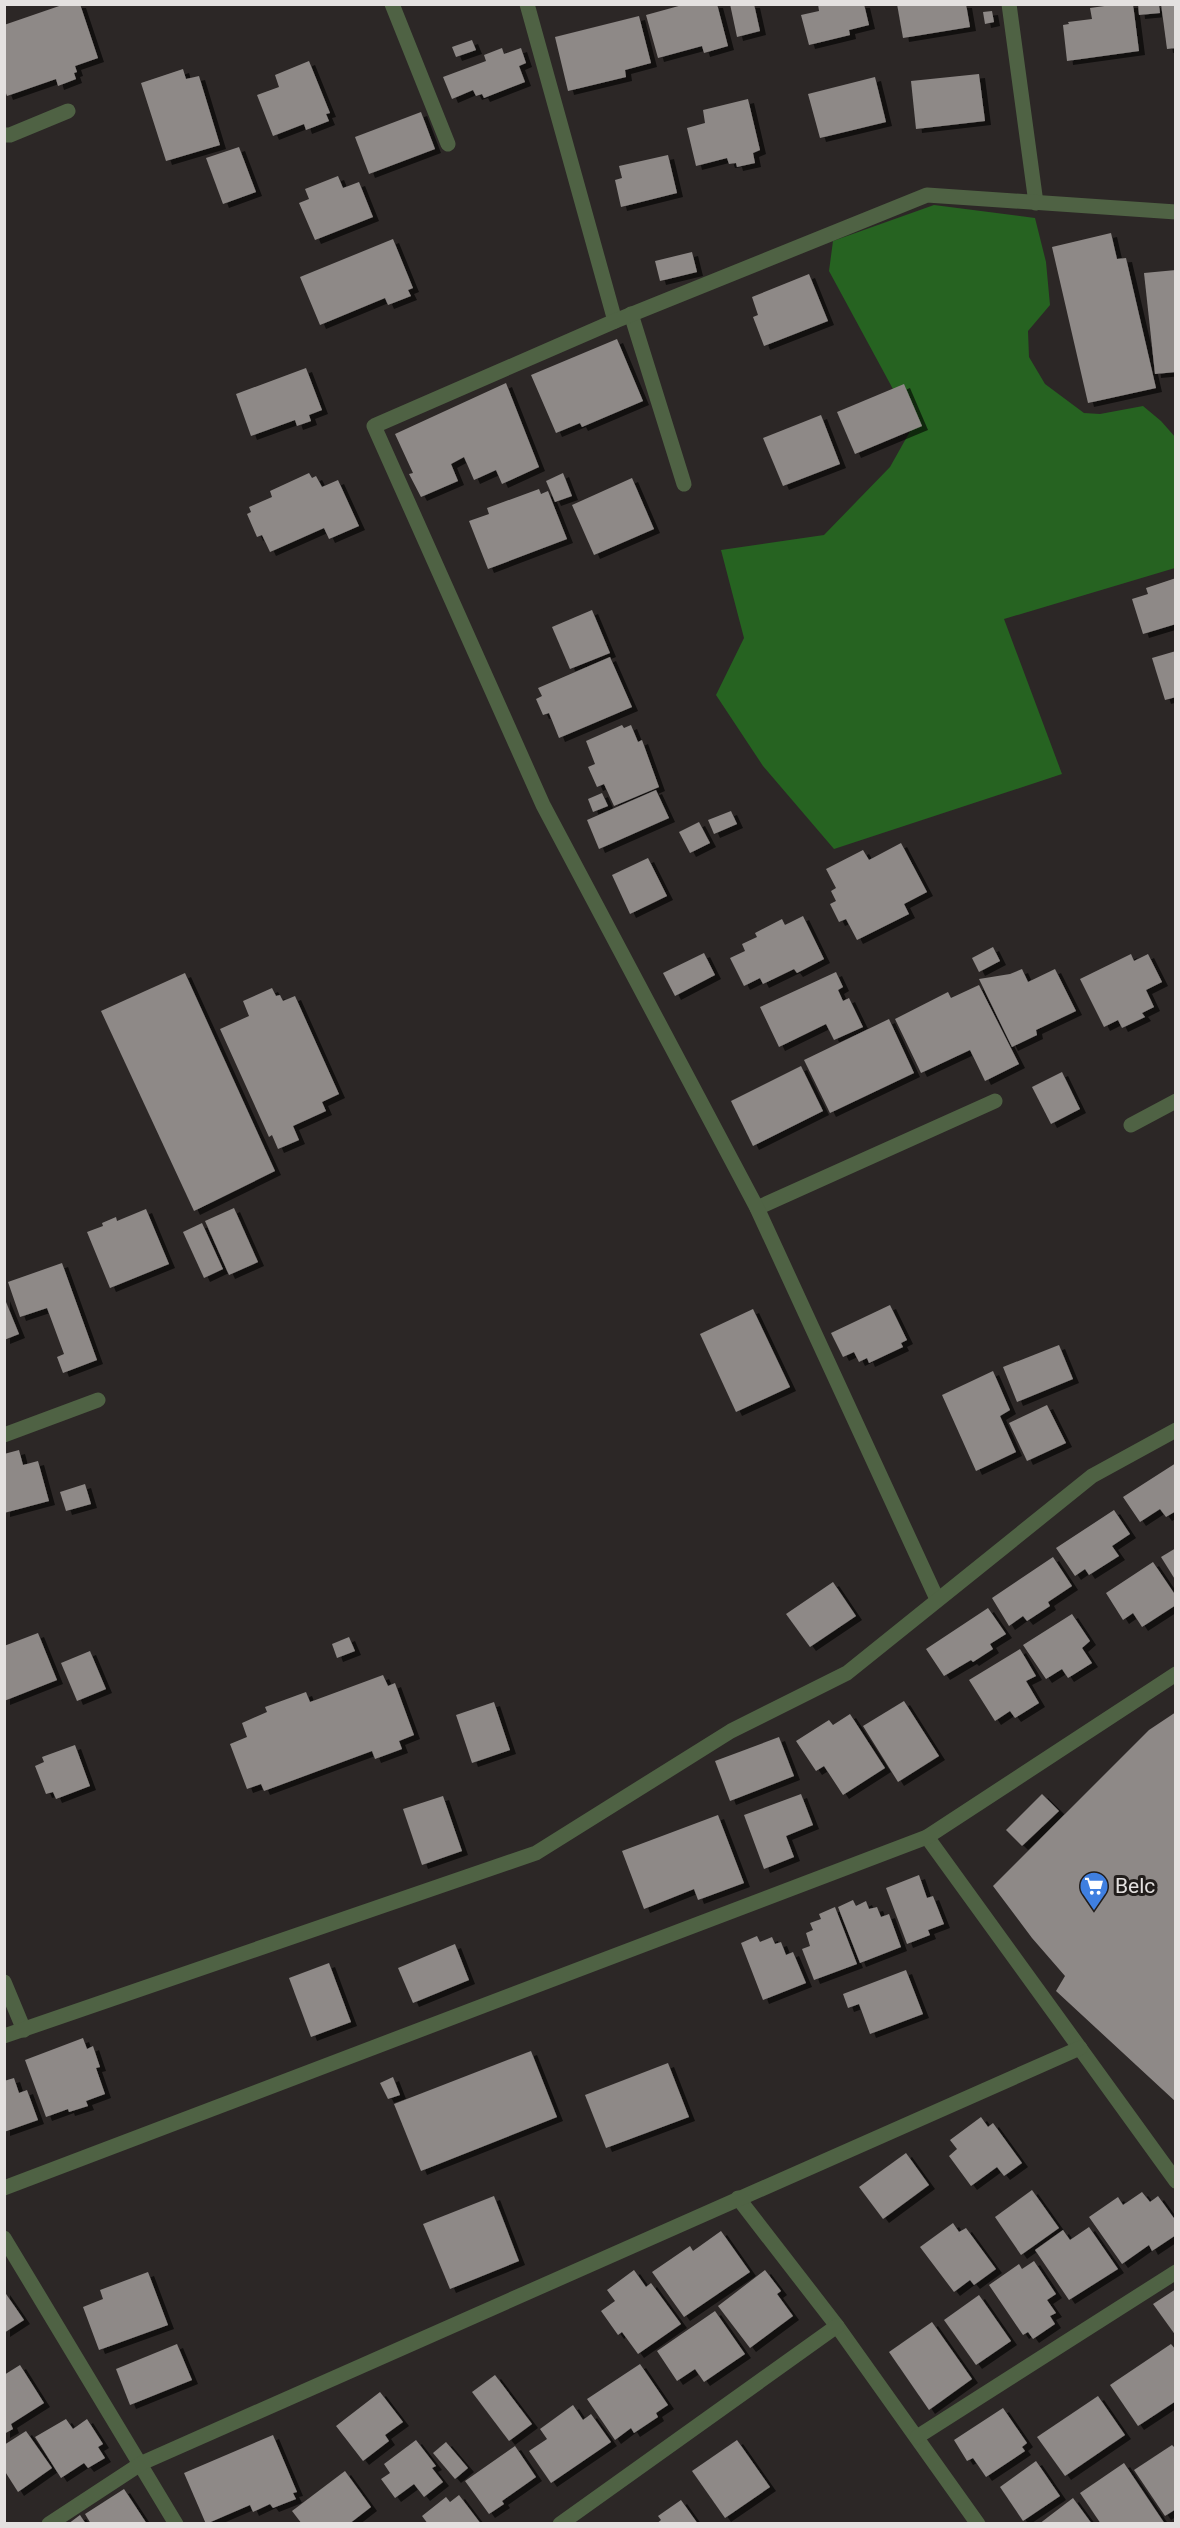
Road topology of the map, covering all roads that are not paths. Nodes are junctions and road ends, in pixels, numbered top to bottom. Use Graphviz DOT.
graph roads {
  1 [pos="392,4"];
  2 [pos="527,4"];
  3 [pos="1009,4"];
  4 [pos="68,111"];
  5 [pos="4,135"];
  6 [pos="448,144"];
  7 [pos="1036,202"];
  8 [pos="1176,212"];
  9 [pos="631,314"];
  10 [pos="615,321"];
  11 [pos="684,483"];
  12 [pos="995,1101"];
  13 [pos="1176,1101"];
  14 [pos="1131,1125"];
  15 [pos="757,1208"];
  16 [pos="99,1400"];
  17 [pos="1176,1430"];
  18 [pos="4,1435"];
  19 [pos="937,1599"];
  20 [pos="1176,1674"];
  21 [pos="927,1837"];
  22 [pos="4,1982"];
  23 [pos="24,2030"];
  24 [pos="4,2036"];
  25 [pos="1080,2048"];
  26 [pos="1176,2181"];
  27 [pos="4,2188"];
  28 [pos="738,2198"];
  29 [pos="4,2238"];
  30 [pos="1176,2272"];
  31 [pos="837,2326"];
  32 [pos="917,2437"];
  33 [pos="142,2463"];
  34 [pos="970,2521"];
  35 [pos="49,2523"];
  36 [pos="176,2523"];
  37 [pos="560,2523"];
  1 -- 6 [label="street"];
  2 -- 10 [label="street"];
  3 -- 7 [label="street"];
  4 -- 5 [label="street"];
  7 -- 8 [label="street"];
  7 -- 9 [label="street"];
  9 -- 10 [label="street"];
  9 -- 11 [label="street"];
  10 -- 15 [label="street"];
  12 -- 15 [label="street"];
  13 -- 14 [label="street"];
  15 -- 19 [label="street"];
  16 -- 18 [label="street"];
  17 -- 19 [label="street"];
  19 -- 23 [label="street"];
  20 -- 21 [label="street"];
  21 -- 25 [label="street"];
  21 -- 27 [label="street"];
  22 -- 23 [label="street"];
  23 -- 24 [label="street"];
  25 -- 26 [label="street"];
  25 -- 28 [label="street"];
  28 -- 31 [label="street"];
  28 -- 33 [label="street"];
  29 -- 33 [label="street"];
  30 -- 32 [label="street"];
  31 -- 32 [label="street"];
  31 -- 37 [label="street"];
  32 -- 34 [label="street"];
  33 -- 35 [label="street"];
  33 -- 36 [label="street"];
}
